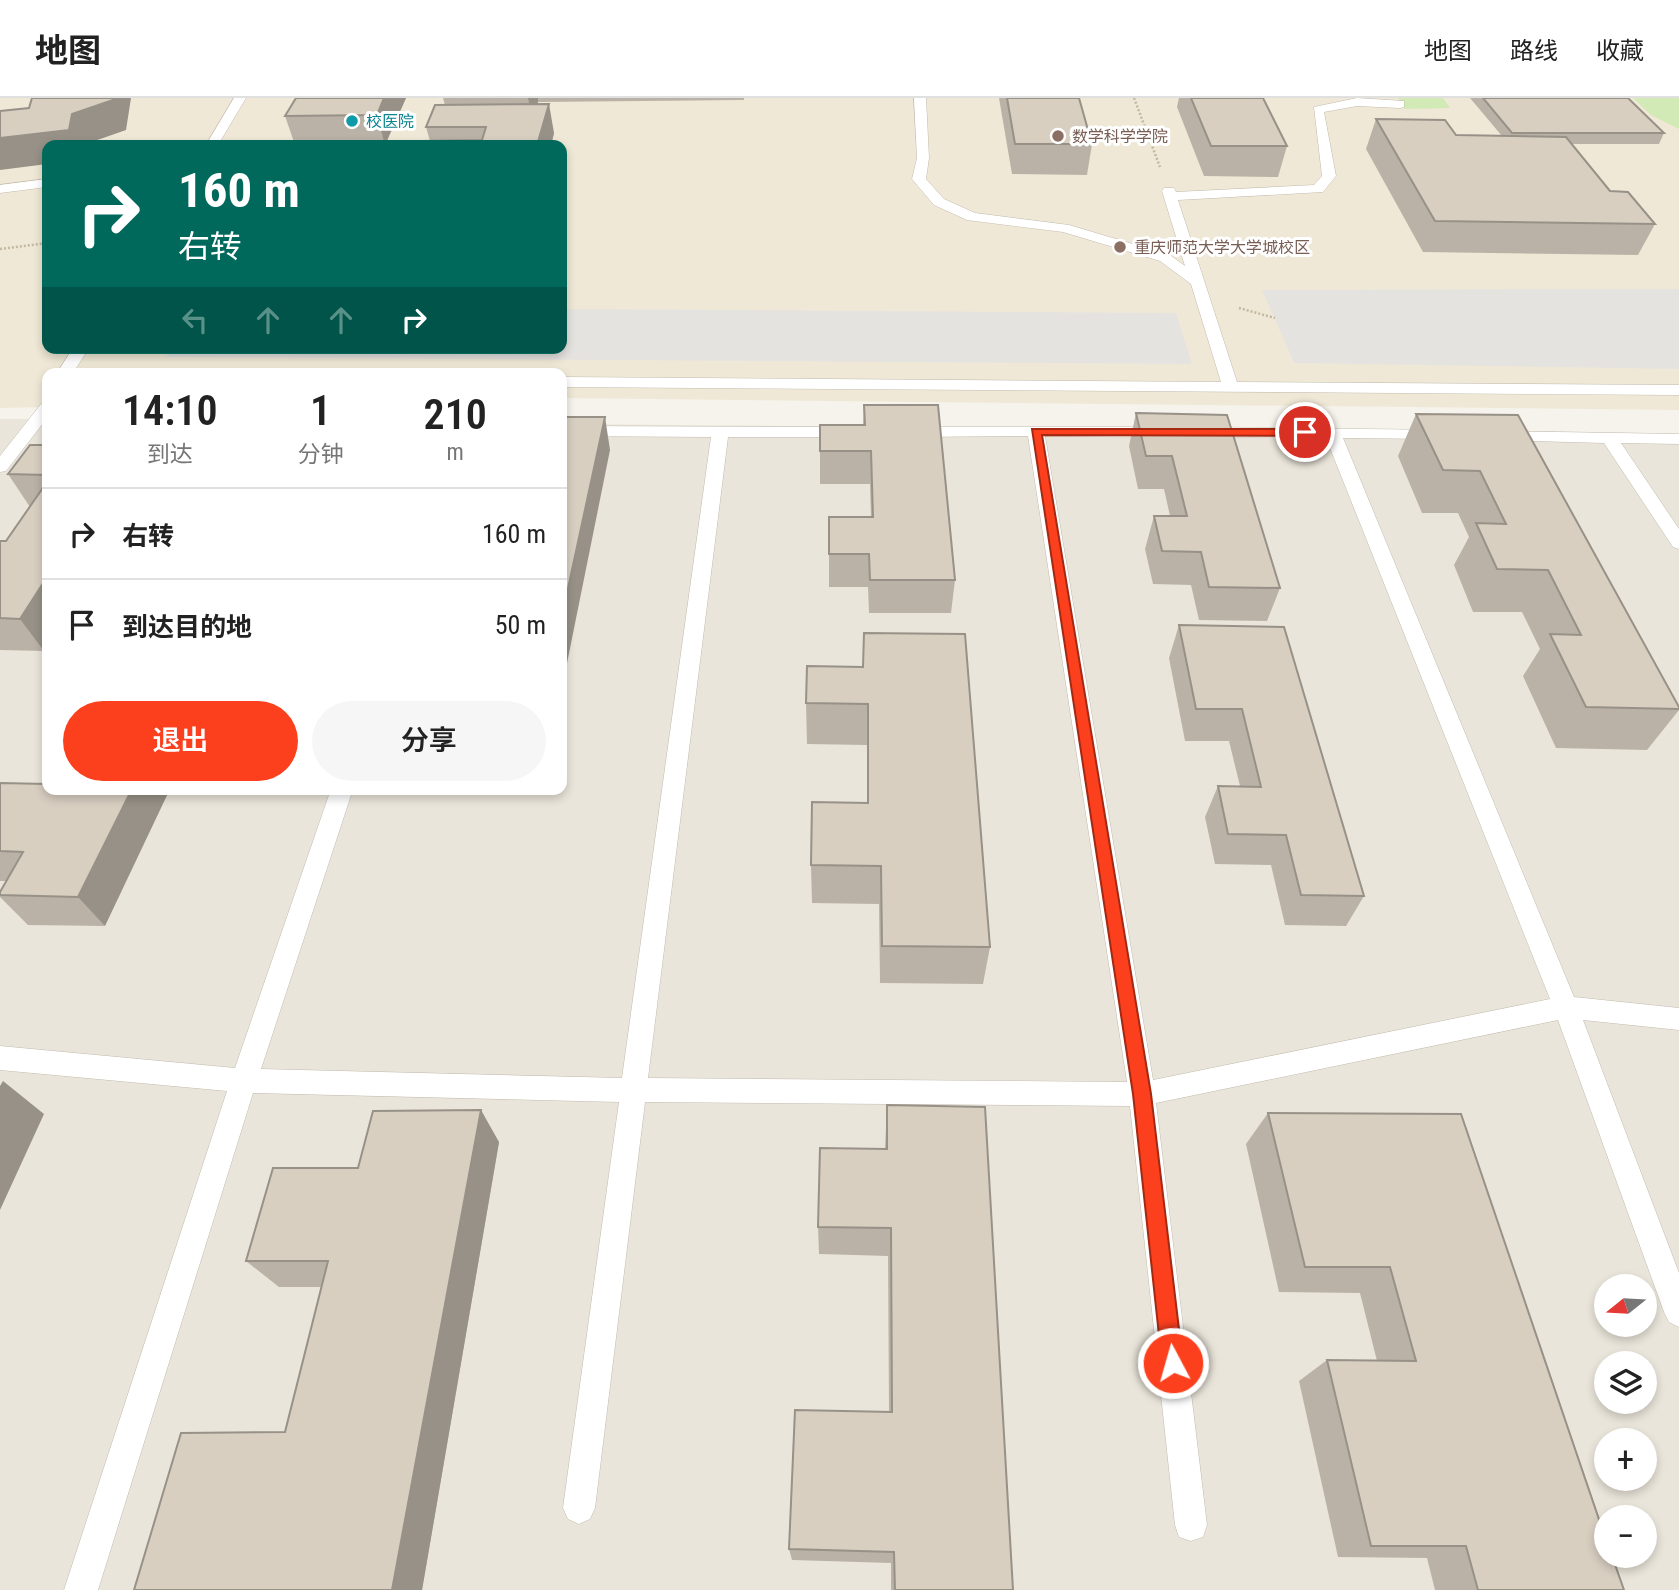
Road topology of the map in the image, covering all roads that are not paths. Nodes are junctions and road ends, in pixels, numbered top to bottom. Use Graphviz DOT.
graph roads {
  1 [pos="240,98"];
  2 [pos="920,98"];
  3 [pos="1316,104"];
  4 [pos="1400,104"];
  5 [pos="215,140"];
  6 [pos="42,184"];
  7 [pos="0,189"];
  8 [pos="1197,282"];
  9 [pos="567,382"];
  10 [pos="1230,386"];
  11 [pos="1679,390"];
  12 [pos="42,413"];
  13 [pos="567,431"];
  14 [pos="1036,431"];
  15 [pos="1332,432"];
  16 [pos="720,433"];
  17 [pos="1457,435"];
  18 [pos="1484,435"];
  19 [pos="1609,438"];
  20 [pos="1679,439"];
  21 [pos="0,467"];
  22 [pos="1679,543"];
  23 [pos="340,795"];
  24 [pos="1566,1007"];
  25 [pos="1679,1019"];
  26 [pos="0,1058"];
  27 [pos="244,1080"];
  28 [pos="633,1090"];
  29 [pos="1142,1094"];
  30 [pos="1679,1312"];
  31 [pos="579,1508"];
  32 [pos="1191,1525"];
  33 [pos="81,1590"];
  1 -- 5 [label="lane"];
  2 -- 8 [label="lane"];
  3 -- 4 [label="lane"];
  3 -- 8 [label="lane"];
  6 -- 7 [label="lane"];
  8 -- 10 [label="lane"];
  9 -- 10 [label="lane"];
  10 -- 11 [label="lane"];
  12 -- 21 [label="lane"];
  13 -- 16 [label="lane"];
  14 -- 15 [label="lane"];
  14 -- 16 [label="lane"];
  14 -- 29 [label="lane"];
  15 -- 17 [label="lane"];
  15 -- 24 [label="lane"];
  16 -- 28 [label="lane"];
  18 -- 19 [label="lane"];
  19 -- 20 [label="lane"];
  19 -- 22 [label="lane"];
  23 -- 27 [label="lane"];
  24 -- 25 [label="lane"];
  24 -- 29 [label="lane"];
  24 -- 30 [label="lane"];
  26 -- 27 [label="lane"];
  27 -- 28 [label="lane"];
  27 -- 33 [label="lane"];
  28 -- 29 [label="lane"];
  28 -- 31 [label="lane"];
  29 -- 32 [label="lane"];
}
